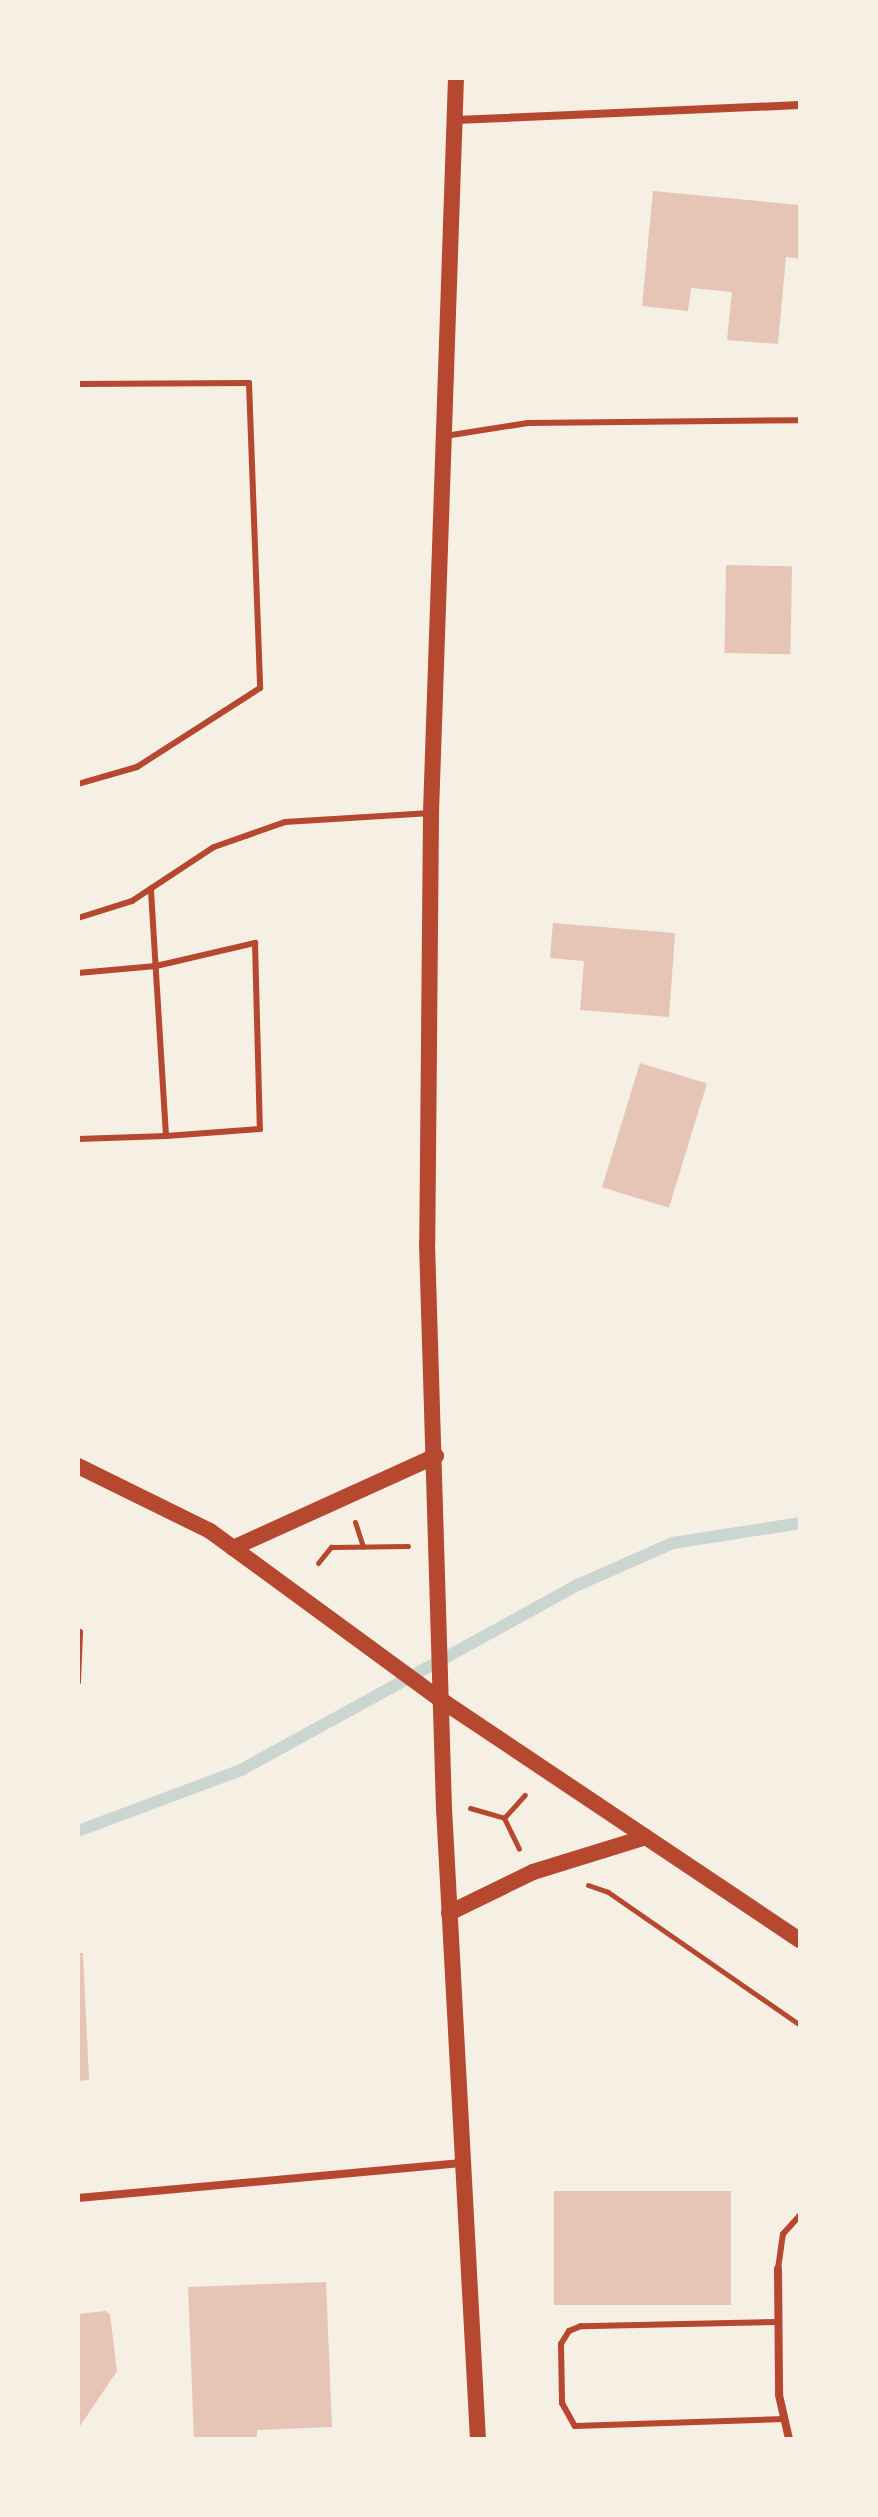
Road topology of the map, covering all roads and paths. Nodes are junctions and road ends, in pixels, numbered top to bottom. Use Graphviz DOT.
graph roads {
  1 [pos="456,78"];
  2 [pos="800,105"];
  3 [pos="456,120"];
  4 [pos="78,384"];
  5 [pos="800,420"];
  6 [pos="445,436"];
  7 [pos="78,784"];
  8 [pos="431,813"];
  9 [pos="151,888"];
  10 [pos="78,918"];
  11 [pos="156,966"];
  12 [pos="78,973"];
  13 [pos="166,1136"];
  14 [pos="78,1139"];
  15 [pos="436,1456"];
  16 [pos="78,1466"];
  17 [pos="355,1521"];
  18 [pos="408,1546"];
  19 [pos="363,1547"];
  20 [pos="233,1548"];
  21 [pos="318,1563"];
  22 [pos="80,1632"];
  23 [pos="78,1682"];
  24 [pos="448,1708"];
  25 [pos="525,1795"];
  26 [pos="475,1808"];
  27 [pos="504,1818"];
  28 [pos="646,1837"];
  29 [pos="519,1849"];
  30 [pos="582,1883"];
  31 [pos="449,1913"];
  32 [pos="800,1940"];
  33 [pos="800,2025"];
  34 [pos="461,2163"];
  35 [pos="78,2198"];
  36 [pos="800,2215"];
  37 [pos="778,2269"];
  38 [pos="778,2322"];
  39 [pos="784,2419"];
  40 [pos="478,2439"];
  41 [pos="789,2439"];
  1 -- 3 [label="main road"];
  2 -- 3 [label="street"];
  3 -- 6 [label="main road"];
  4 -- 7 [label="lane"];
  5 -- 6 [label="lane"];
  6 -- 8 [label="main road"];
  8 -- 9 [label="lane"];
  8 -- 15 [label="main road"];
  9 -- 10 [label="lane"];
  9 -- 11 [label="lane"];
  11 -- 12 [label="lane"];
  11 -- 13 [label="lane"];
  11 -- 13 [label="lane"];
  13 -- 14 [label="lane"];
  15 -- 20 [label="main road"];
  15 -- 24 [label="main road"];
  16 -- 20 [label="main road"];
  17 -- 19 [label="path"];
  18 -- 19 [label="path"];
  19 -- 21 [label="path"];
  20 -- 24 [label="main road"];
  22 -- 23 [label="lane"];
  24 -- 28 [label="main road"];
  24 -- 31 [label="main road"];
  25 -- 27 [label="path"];
  26 -- 27 [label="path"];
  27 -- 29 [label="path"];
  28 -- 31 [label="main road"];
  28 -- 32 [label="main road"];
  30 -- 33 [label="path"];
  31 -- 34 [label="main road"];
  34 -- 35 [label="street"];
  34 -- 40 [label="main road"];
  36 -- 37 [label="lane"];
  37 -- 38 [label="street"];
  38 -- 39 [label="street"];
  38 -- 39 [label="lane"];
  39 -- 41 [label="street"];
}
